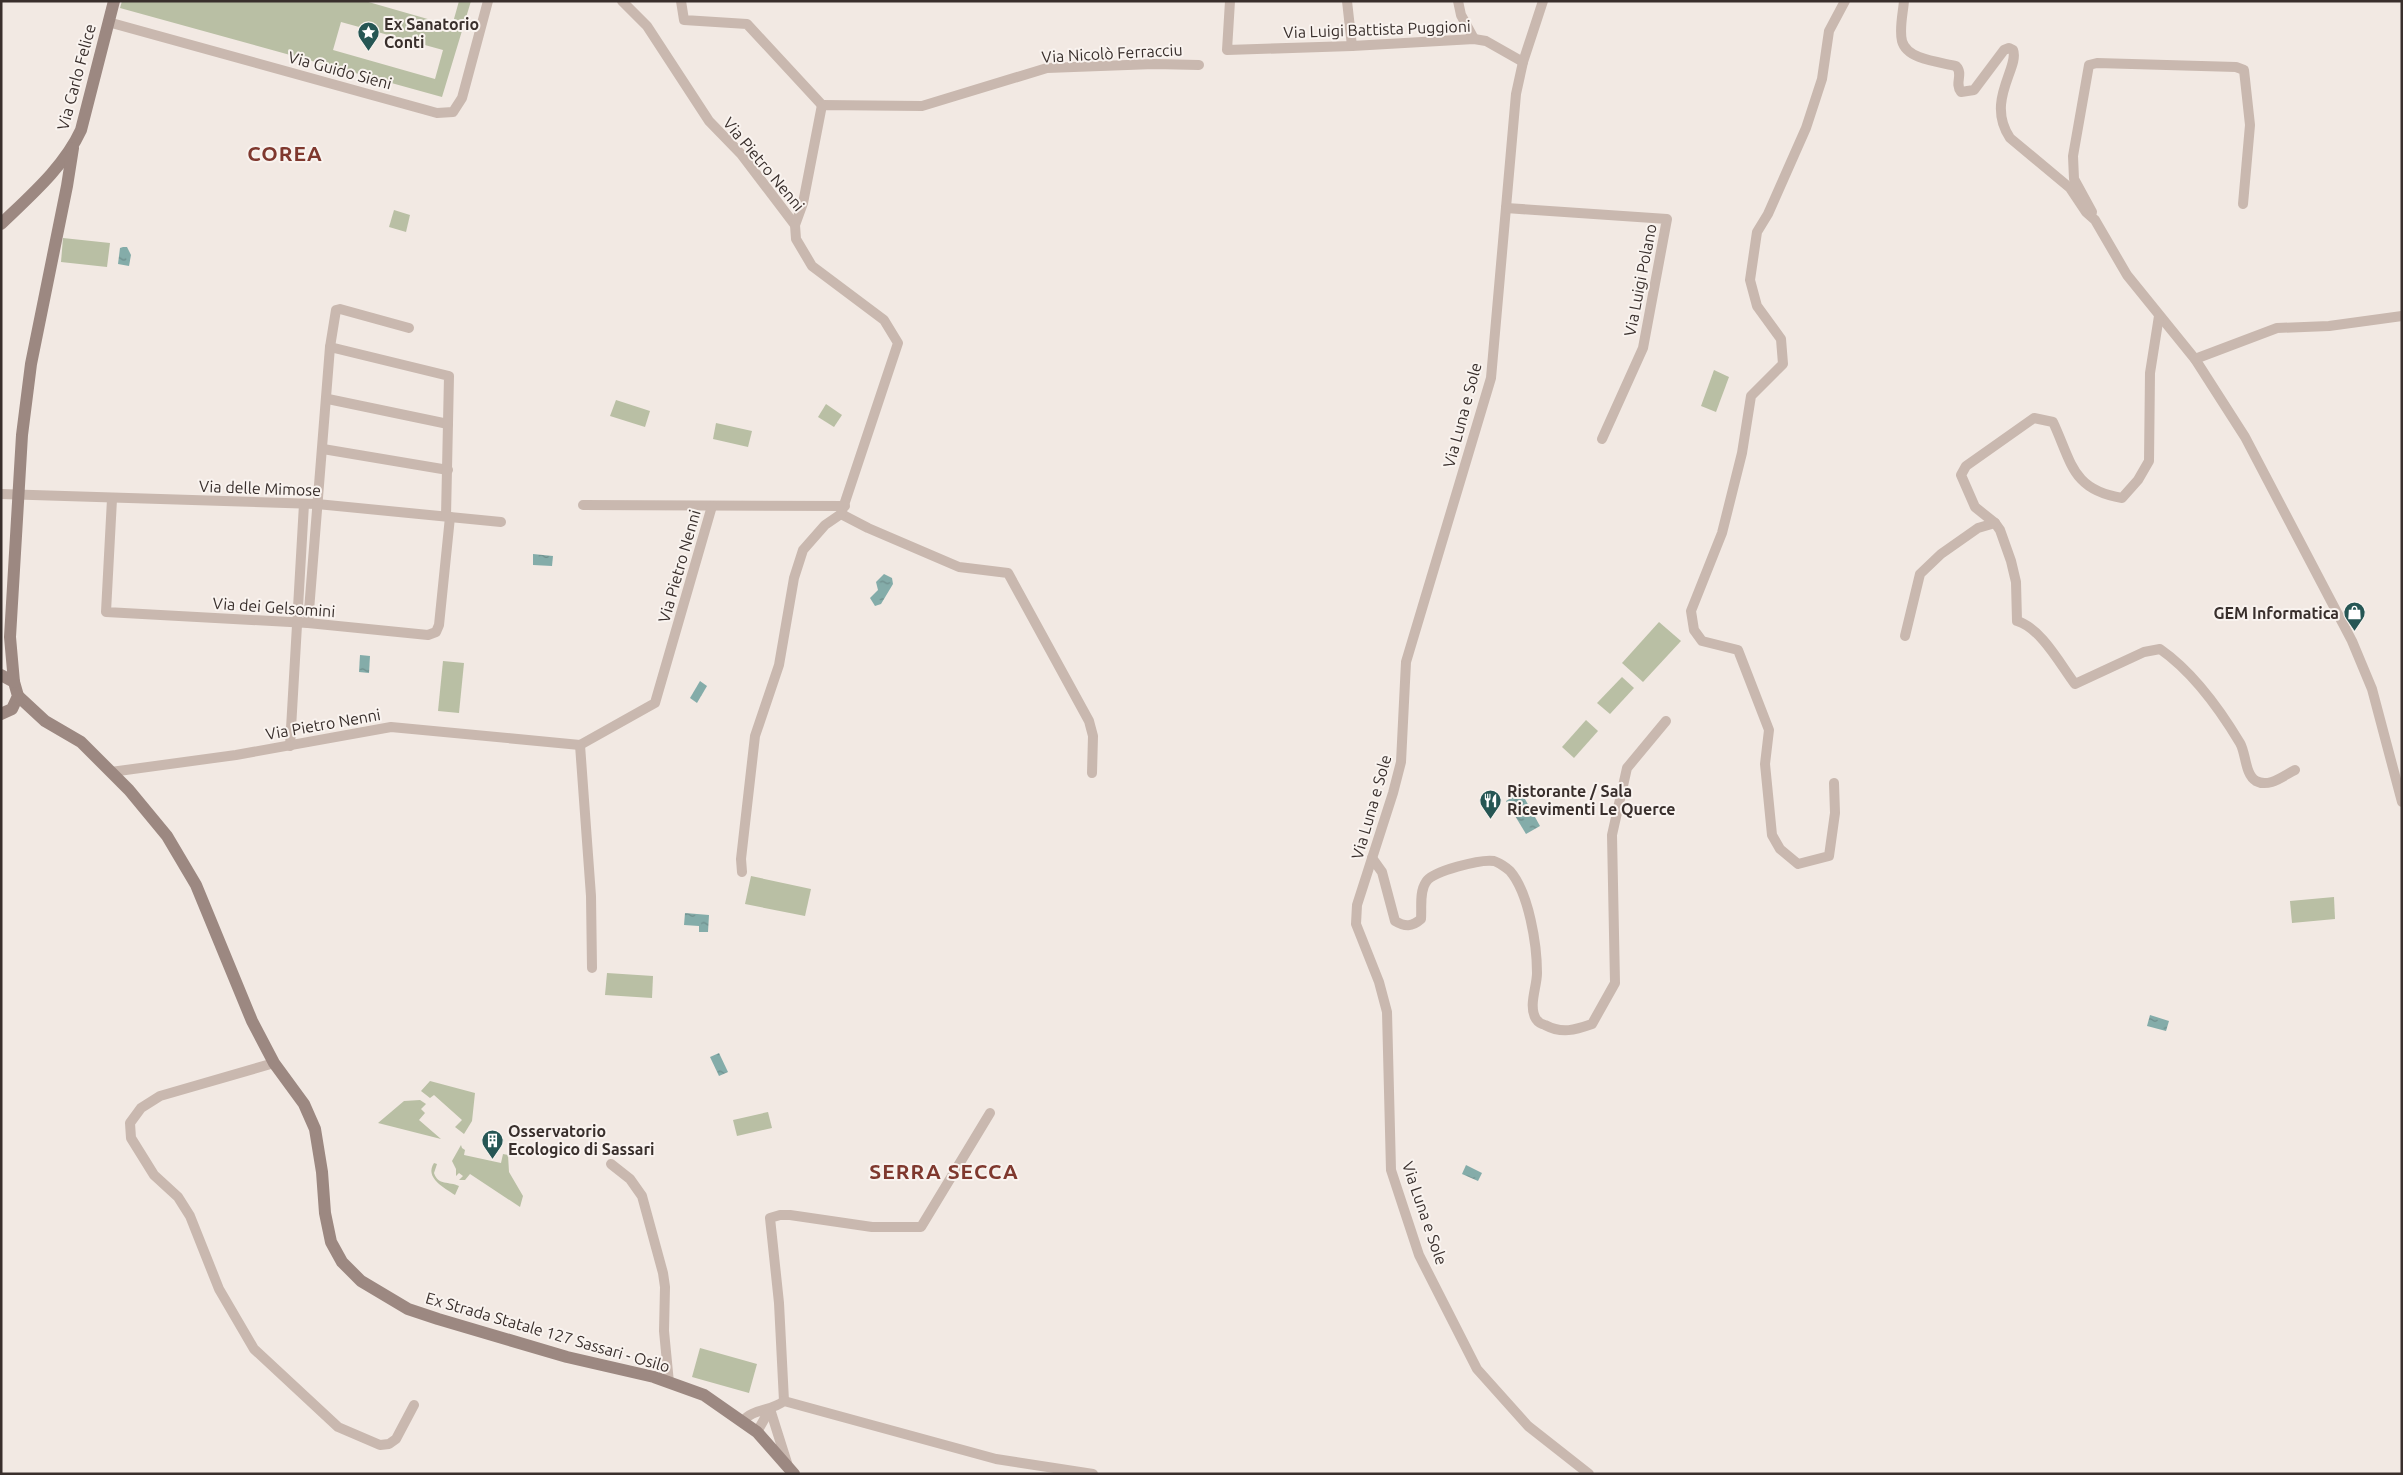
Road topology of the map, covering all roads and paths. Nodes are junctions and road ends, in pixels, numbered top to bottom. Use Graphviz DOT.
graph roads {
  1 [pos="114,1"];
  2 [pos="488,1"];
  3 [pos="622,1"];
  4 [pos="681,1"];
  5 [pos="1230,1"];
  6 [pos="1347,1"];
  7 [pos="1458,1"];
  8 [pos="1542,1"];
  9 [pos="1845,1"];
  10 [pos="1904,1"];
  11 [pos="108,22"];
  12 [pos="1474,39"];
  13 [pos="1352,46"];
  14 [pos="1523,62"];
  15 [pos="1199,65"];
  16 [pos="822,105"];
  17 [pos="73,148"];
  18 [pos="2243,204"];
  19 [pos="1506,208"];
  20 [pos="2095,220"];
  21 [pos="1,224"];
  22 [pos="795,225"];
  23 [pos="2159,316"];
  24 [pos="2402,316"];
  25 [pos="409,328"];
  26 [pos="330,347"];
  27 [pos="2196,359"];
  28 [pos="328,399"];
  29 [pos="448,424"];
  30 [pos="1602,440"];
  31 [pos="323,449"];
  32 [pos="448,470"];
  33 [pos="1,494"];
  34 [pos="18,496"];
  35 [pos="112,499"];
  36 [pos="304,504"];
  37 [pos="317,504"];
  38 [pos="583,505"];
  39 [pos="712,506"];
  40 [pos="843,510"];
  41 [pos="448,517"];
  42 [pos="501,522"];
  43 [pos="1995,523"];
  44 [pos="296,622"];
  45 [pos="308,623"];
  46 [pos="1905,636"];
  47 [pos="10,637"];
  48 [pos="1,668"];
  49 [pos="1,675"];
  50 [pos="14,682"];
  51 [pos="18,696"];
  52 [pos="6,712"];
  53 [pos="45,721"];
  54 [pos="1666,721"];
  55 [pos="580,745"];
  56 [pos="290,746"];
  57 [pos="2294,770"];
  58 [pos="111,772"];
  59 [pos="1092,773"];
  60 [pos="1834,783"];
  61 [pos="2402,802"];
  62 [pos="1372,858"];
  63 [pos="742,872"];
  64 [pos="592,968"];
  65 [pos="274,1064"];
  66 [pos="990,1113"];
  67 [pos="611,1164"];
  68 [pos="669,1383"];
  69 [pos="784,1401"];
  70 [pos="414,1405"];
  71 [pos="770,1409"];
  72 [pos="744,1421"];
  73 [pos="757,1432"];
  74 [pos="791,1471"];
  75 [pos="1582,1472"];
  76 [pos="1093,1474"];
  1 -- 11 [label="main road, Via Carlo Felice"];
  2 -- 11 [label="street, Via Guido Sieni"];
  3 -- 22 [label="street, Via Pietro Nenni"];
  4 -- 16 [label="street"];
  5 -- 13 [label="street, Via Luigi Battista Puggioni"];
  6 -- 13 [label="street"];
  7 -- 12 [label="street"];
  8 -- 14 [label="street, Via Luna e Sole"];
  9 -- 60 [label="street"];
  10 -- 20 [label="street"];
  11 -- 17 [label="main road, Via Carlo Felice"];
  12 -- 13 [label="street, Via Luigi Battista Puggioni"];
  12 -- 14 [label="street, Via Luigi Battista Puggioni"];
  14 -- 19 [label="street, Via Luna e Sole"];
  15 -- 16 [label="street, Via Nicolò Ferracciu"];
  16 -- 22 [label="street"];
  17 -- 21 [label="main road, Via Carlo Felice"];
  17 -- 34 [label="main road"];
  18 -- 20 [label="street"];
  19 -- 30 [label="street, Via Luigi Polano"];
  19 -- 62 [label="street, Via Luna e Sole"];
  20 -- 23 [label="street"];
  22 -- 40 [label="street, Via Pietro Nenni"];
  23 -- 27 [label="street"];
  23 -- 43 [label="street"];
  24 -- 27 [label="street"];
  25 -- 26 [label="street"];
  26 -- 28 [label="street"];
  26 -- 29 [label="street"];
  27 -- 61 [label="street"];
  28 -- 29 [label="street"];
  28 -- 31 [label="street"];
  29 -- 32 [label="street"];
  31 -- 32 [label="street"];
  31 -- 37 [label="street"];
  32 -- 41 [label="street"];
  33 -- 34 [label="street, Via delle Mimose"];
  34 -- 35 [label="street, Via delle Mimose"];
  34 -- 47 [label="main road"];
  35 -- 36 [label="street, Via delle Mimose"];
  35 -- 44 [label="street, Via dei Gelsomini"];
  36 -- 37 [label="street, Via delle Mimose"];
  36 -- 44 [label="street"];
  37 -- 41 [label="street, Via delle Mimose"];
  37 -- 45 [label="street"];
  38 -- 39 [label="street"];
  39 -- 40 [label="street, Via Pietro Nenni"];
  39 -- 55 [label="street, Via Pietro Nenni"];
  40 -- 59 [label="street"];
  40 -- 63 [label="street"];
  41 -- 42 [label="street, Via delle Mimose"];
  41 -- 45 [label="street, Via dei Gelsomini"];
  43 -- 46 [label="street"];
  43 -- 57 [label="street"];
  44 -- 45 [label="street, Via dei Gelsomini"];
  44 -- 56 [label="street"];
  47 -- 48 [label="main road"];
  47 -- 50 [label="main road"];
  49 -- 50 [label="main road"];
  50 -- 51 [label="main road"];
  51 -- 52 [label="main road"];
  51 -- 53 [label="main road, Ex Strada Statale 127 Sassari - Osilo"];
  52 -- 53 [label="main road, Ex Strada Statale 127 Sassari - Osilo"];
  53 -- 58 [label="main road, Ex Strada Statale 127 Sassari - Osilo"];
  54 -- 62 [label="street"];
  55 -- 56 [label="street, Via Pietro Nenni"];
  55 -- 64 [label="street"];
  56 -- 58 [label="street, Via Pietro Nenni"];
  58 -- 65 [label="main road, Ex Strada Statale 127 Sassari - Osilo"];
  62 -- 75 [label="street, Via Luna e Sole"];
  65 -- 68 [label="main road, Ex Strada Statale 127 Sassari - Osilo"];
  65 -- 70 [label="street"];
  66 -- 69 [label="street"];
  67 -- 68 [label="street"];
  68 -- 72 [label="main road, Ex Strada Statale 127 Sassari - Osilo"];
  69 -- 71 [label="street"];
  69 -- 76 [label="street"];
  71 -- 72 [label="street"];
  71 -- 73 [label="street"];
  71 -- 74 [label="street"];
  72 -- 73 [label="main road, Ex Strada Statale 127 Sassari - Osilo"];
  73 -- 74 [label="main road, Ex Strada Statale 127 Sassari - Osilo"];
}
